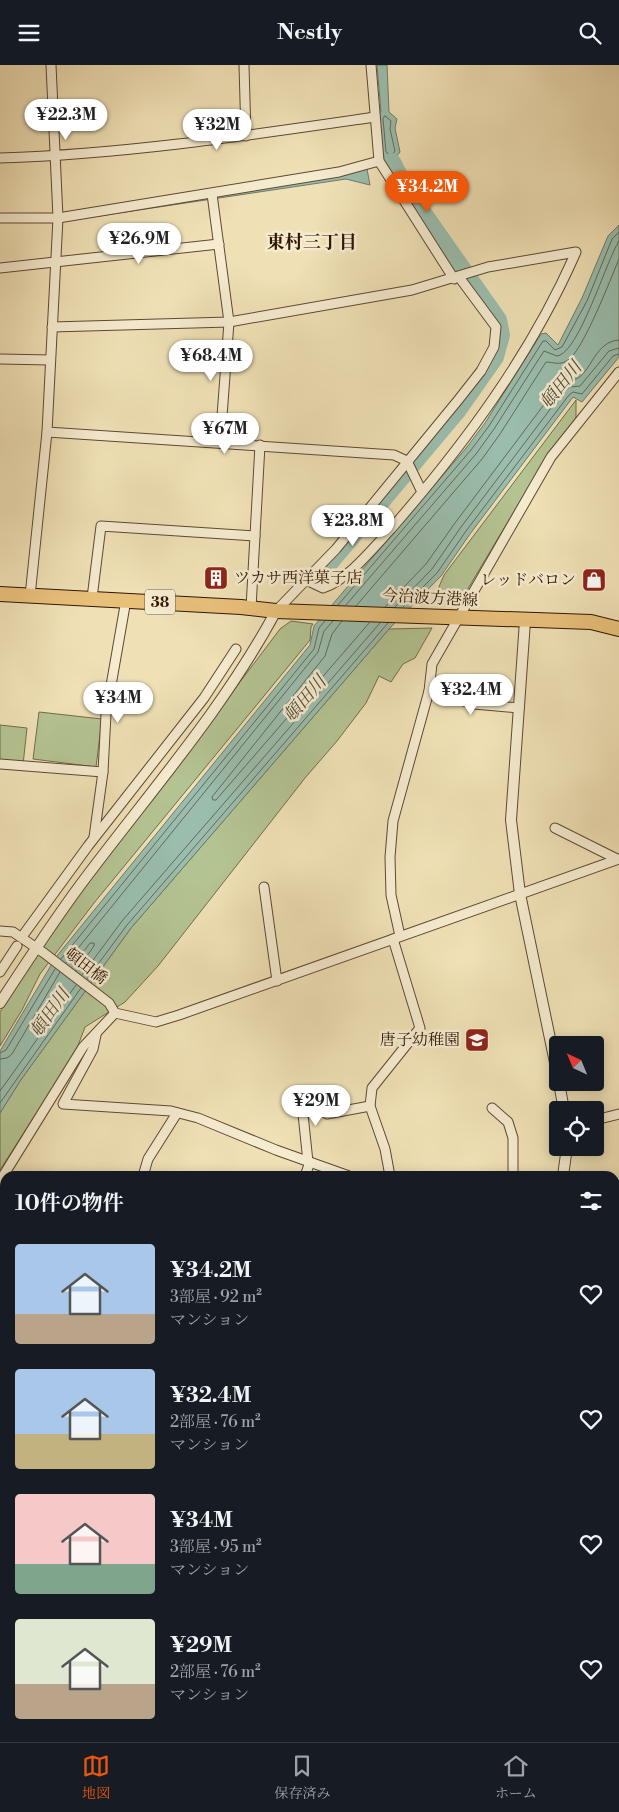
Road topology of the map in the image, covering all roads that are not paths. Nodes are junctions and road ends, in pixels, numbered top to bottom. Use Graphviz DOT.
graph roads {
  1 [pos="51,65"];
  2 [pos="244,65"];
  3 [pos="371,65"];
  4 [pos="375,117"];
  5 [pos="246,136"];
  6 [pos="55,157"];
  7 [pos="0,158"];
  8 [pos="379,161"];
  9 [pos="212,194"];
  10 [pos="0,218"];
  11 [pos="58,218"];
  12 [pos="219,244"];
  13 [pos="56,261"];
  14 [pos="0,268"];
  15 [pos="457,278"];
  16 [pos="229,322"];
  17 [pos="52,327"];
  18 [pos="0,359"];
  19 [pos="50,360"];
  20 [pos="619,372"];
  21 [pos="47,432"];
  22 [pos="220,443"];
  23 [pos="260,445"];
  24 [pos="407,461"];
  25 [pos="422,492"];
  26 [pos="255,536"];
  27 [pos="306,580"];
  28 [pos="0,594"];
  29 [pos="30,596"];
  30 [pos="92,598"];
  31 [pos="126,600"];
  32 [pos="251,608"];
  33 [pos="276,611"];
  34 [pos="458,617"];
  35 [pos="525,621"];
  36 [pos="619,629"];
  37 [pos="236,649"];
  38 [pos="429,691"];
  39 [pos="519,708"];
  40 [pos="0,764"];
  41 [pos="103,772"];
  42 [pos="555,828"];
  43 [pos="93,839"];
  44 [pos="618,859"];
  45 [pos="264,887"];
  46 [pos="520,894"];
  47 [pos="0,931"];
  48 [pos="24,934"];
  49 [pos="396,937"];
  50 [pos="17,946"];
  51 [pos="40,951"];
  52 [pos="0,972"];
  53 [pos="277,981"];
  54 [pos="0,1003"];
  55 [pos="114,1013"];
  56 [pos="96,1035"];
  57 [pos="549,1036"];
  58 [pos="301,1095"];
  59 [pos="370,1106"];
  60 [pos="492,1109"];
  61 [pos="177,1113"];
  62 [pos="327,1114"];
  63 [pos="619,1114"];
  64 [pos="604,1118"];
  65 [pos="566,1156"];
  66 [pos="12,1162"];
  67 [pos="309,1162"];
  68 [pos="6,1171"];
  69 [pos="9,1171"];
  70 [pos="144,1171"];
  71 [pos="306,1171"];
  72 [pos="335,1171"];
  73 [pos="389,1171"];
  74 [pos="514,1171"];
  75 [pos="564,1171"];
  1 -- 6 [label="street"];
  2 -- 5 [label="street"];
  3 -- 4 [label="street"];
  4 -- 5 [label="street"];
  4 -- 8 [label="street"];
  5 -- 6 [label="street"];
  6 -- 7 [label="street"];
  6 -- 11 [label="street"];
  8 -- 9 [label="street"];
  8 -- 15 [label="street"];
  9 -- 11 [label="street"];
  9 -- 12 [label="street"];
  10 -- 11 [label="street"];
  11 -- 13 [label="street"];
  12 -- 13 [label="street"];
  12 -- 16 [label="street"];
  13 -- 14 [label="street"];
  13 -- 17 [label="street"];
  15 -- 16 [label="street"];
  15 -- 24 [label="street"];
  15 -- 25 [label="street"];
  16 -- 17 [label="street"];
  16 -- 22 [label="street"];
  17 -- 19 [label="street"];
  18 -- 19 [label="street"];
  19 -- 21 [label="street"];
  20 -- 34 [label="street"];
  21 -- 22 [label="street"];
  21 -- 29 [label="street"];
  22 -- 23 [label="street"];
  23 -- 24 [label="street"];
  23 -- 26 [label="street"];
  24 -- 25 [label="street"];
  24 -- 27 [label="street"];
  25 -- 27 [label="street"];
  26 -- 30 [label="street"];
  26 -- 32 [label="street"];
  27 -- 33 [label="street"];
  28 -- 29 [label="main road, 今治波方港線 / 38"];
  29 -- 30 [label="main road, 今治波方港線 / 38"];
  30 -- 31 [label="main road, 今治波方港線 / 38"];
  31 -- 32 [label="main road, 今治波方港線 / 38"];
  31 -- 41 [label="street"];
  32 -- 33 [label="main road, 今治波方港線 / 38"];
  33 -- 34 [label="main road, 今治波方港線 / 38"];
  33 -- 51 [label="street"];
  34 -- 35 [label="main road, 今治波方港線 / 38"];
  34 -- 38 [label="street"];
  35 -- 36 [label="main road, 今治波方港線 / 38"];
  35 -- 39 [label="street"];
  37 -- 43 [label="street"];
  38 -- 39 [label="street"];
  38 -- 49 [label="street"];
  39 -- 46 [label="street"];
  40 -- 41 [label="street"];
  41 -- 43 [label="street"];
  42 -- 44 [label="street"];
  43 -- 48 [label="street"];
  44 -- 46 [label="street"];
  45 -- 53 [label="street"];
  46 -- 49 [label="street"];
  46 -- 57 [label="street"];
  47 -- 51 [label="street, 頓田橋"];
  49 -- 53 [label="street"];
  49 -- 59 [label="street"];
  50 -- 52 [label="street"];
  51 -- 54 [label="street"];
  51 -- 55 [label="street, 頓田橋"];
  53 -- 55 [label="street"];
  55 -- 56 [label="street"];
  56 -- 61 [label="street"];
  56 -- 66 [label="street"];
  58 -- 67 [label="street"];
  59 -- 62 [label="street"];
  59 -- 73 [label="street"];
  60 -- 74 [label="street"];
  61 -- 67 [label="street"];
  61 -- 70 [label="street"];
  63 -- 64 [label="street"];
  65 -- 75 [label="street"];
  66 -- 68 [label="street"];
  66 -- 69 [label="street"];
  67 -- 71 [label="street"];
  67 -- 72 [label="street"];
}
